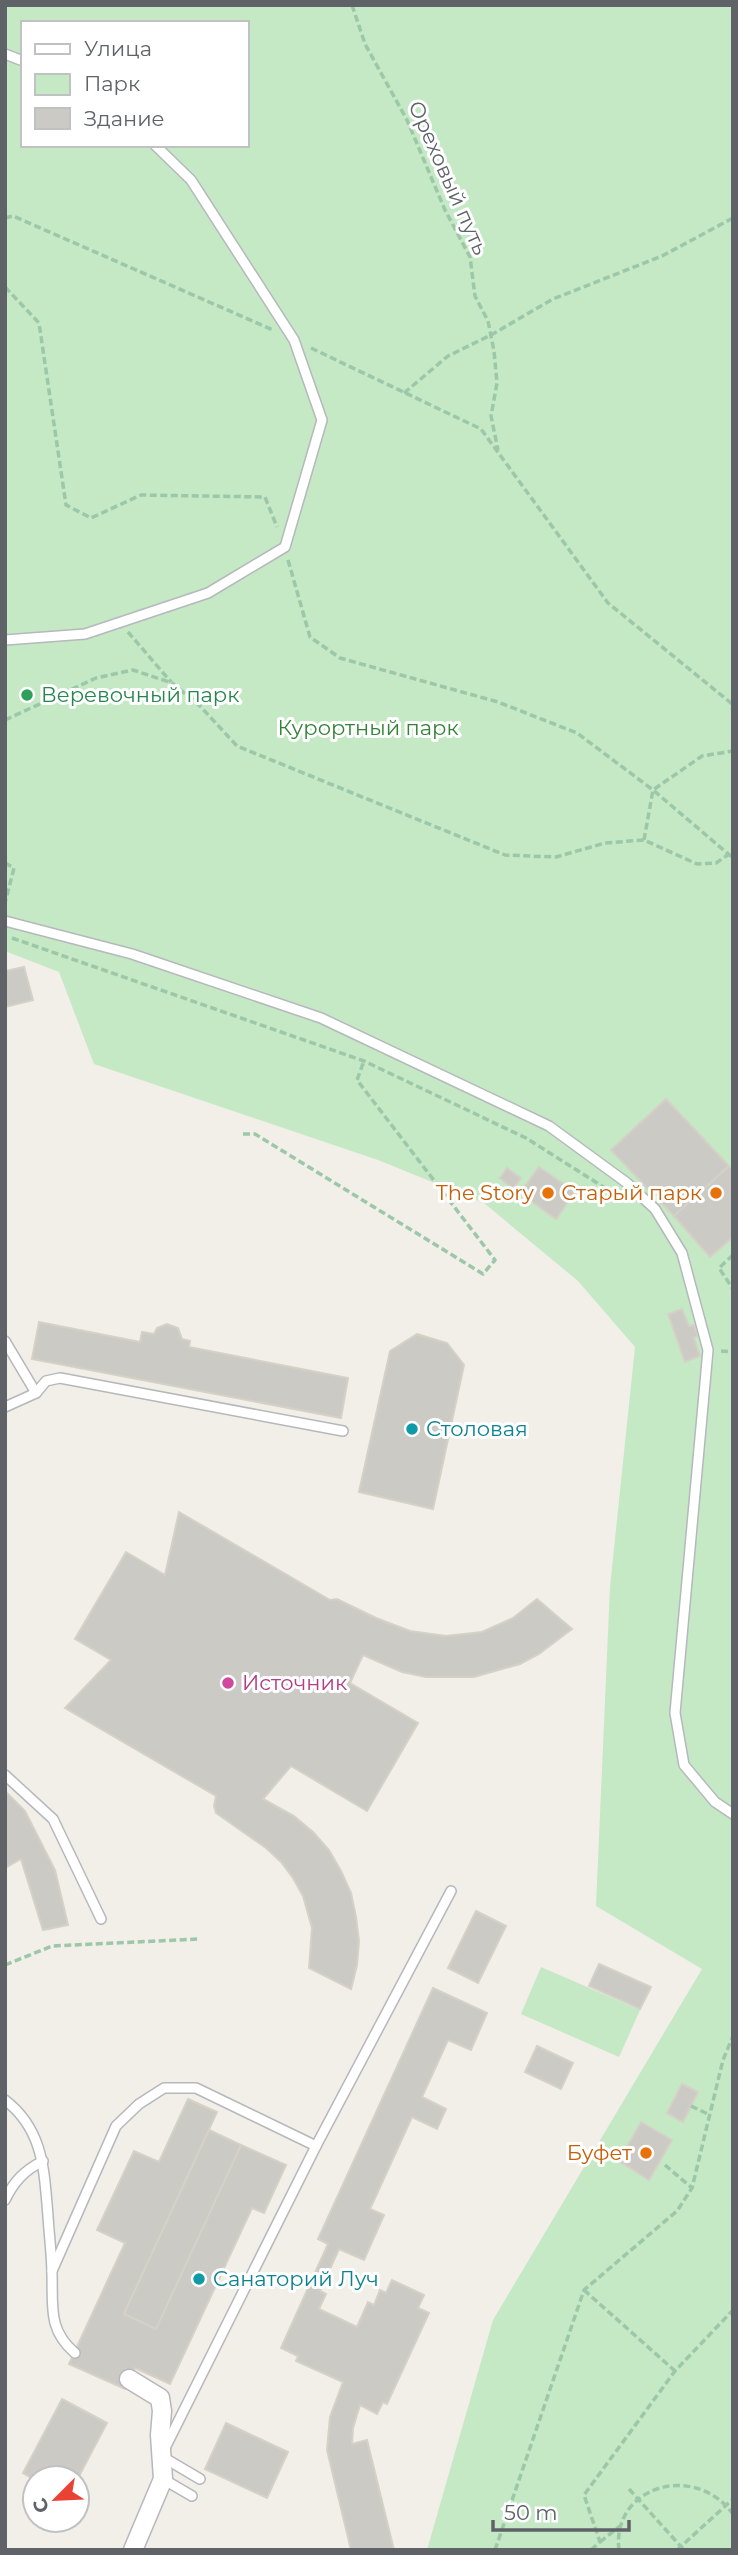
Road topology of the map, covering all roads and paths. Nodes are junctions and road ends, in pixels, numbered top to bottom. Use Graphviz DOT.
graph roads {
  1 [pos="352,5"];
  2 [pos="157,147"];
  3 [pos="5,215"];
  4 [pos="733,218"];
  5 [pos="5,287"];
  6 [pos="491,335"];
  7 [pos="294,340"];
  8 [pos="404,393"];
  9 [pos="498,453"];
  10 [pos="285,547"];
  11 [pos="120,622"];
  12 [pos="5,640"];
  13 [pos="172,683"];
  14 [pos="733,711"];
  15 [pos="5,720"];
  16 [pos="733,751"];
  17 [pos="653,790"];
  18 [pos="644,840"];
  19 [pos="733,849"];
  20 [pos="731,856"];
  21 [pos="5,863"];
  22 [pos="5,903"];
  23 [pos="5,921"];
  24 [pos="5,936"];
  25 [pos="364,1061"];
  26 [pos="243,1134"];
  27 [pos="626,1202"];
  28 [pos="733,1255"];
  29 [pos="733,1289"];
  30 [pos="5,1340"];
  31 [pos="36,1393"];
  32 [pos="5,1407"];
  33 [pos="343,1431"];
  34 [pos="5,1775"];
  35 [pos="733,1814"];
  36 [pos="451,1891"];
  37 [pos="101,1919"];
  38 [pos="199,1939"];
  39 [pos="5,1965"];
  40 [pos="733,2036"];
  41 [pos="5,2100"];
  42 [pos="691,2106"];
  43 [pos="710,2115"];
  44 [pos="316,2146"];
  45 [pos="44,2161"];
  46 [pos="665,2165"];
  47 [pos="692,2188"];
  48 [pos="5,2200"];
  49 [pos="52,2271"];
  50 [pos="584,2290"];
  51 [pos="733,2310"];
  52 [pos="75,2353"];
  53 [pos="675,2371"];
  54 [pos="129,2379"];
  55 [pos="161,2456"];
  56 [pos="163,2479"];
  57 [pos="201,2479"];
  58 [pos="629,2488"];
  59 [pos="192,2496"];
  60 [pos="733,2499"];
  61 [pos="639,2500"];
  62 [pos="725,2505"];
  63 [pos="733,2515"];
  64 [pos="621,2525"];
  65 [pos="600,2542"];
  66 [pos="681,2549"];
  67 [pos="133,2550"];
  68 [pos="495,2550"];
  69 [pos="591,2550"];
  70 [pos="618,2550"];
  1 -- 6 [label="path, Ореховый путь"];
  2 -- 7 [label="lane"];
  3 -- 7 [label="path"];
  4 -- 6 [label="path"];
  5 -- 10 [label="path"];
  6 -- 8 [label="path"];
  6 -- 9 [label="path, Ореховый путь"];
  7 -- 8 [label="path"];
  7 -- 10 [label="lane"];
  8 -- 9 [label="path"];
  9 -- 14 [label="path"];
  10 -- 11 [label="lane"];
  10 -- 17 [label="path"];
  11 -- 12 [label="lane"];
  11 -- 13 [label="path"];
  13 -- 15 [label="path"];
  13 -- 18 [label="path"];
  16 -- 17 [label="path"];
  17 -- 18 [label="path"];
  17 -- 20 [label="path"];
  18 -- 20 [label="path"];
  19 -- 20 [label="path"];
  21 -- 22 [label="path"];
  23 -- 35 [label="lane"];
  24 -- 25 [label="path"];
  25 -- 26 [label="path"];
  25 -- 27 [label="path"];
  28 -- 29 [label="path"];
  30 -- 31 [label="lane"];
  31 -- 32 [label="lane"];
  31 -- 33 [label="lane"];
  34 -- 37 [label="lane"];
  36 -- 44 [label="lane"];
  38 -- 39 [label="path"];
  40 -- 43 [label="path"];
  41 -- 45 [label="lane"];
  42 -- 43 [label="path"];
  43 -- 47 [label="path"];
  44 -- 49 [label="lane"];
  44 -- 55 [label="lane"];
  45 -- 48 [label="lane"];
  45 -- 49 [label="lane"];
  46 -- 47 [label="path"];
  47 -- 50 [label="path"];
  49 -- 52 [label="lane"];
  50 -- 53 [label="path"];
  50 -- 68 [label="path"];
  51 -- 53 [label="path"];
  53 -- 65 [label="path"];
  54 -- 55 [label="street"];
  55 -- 56 [label="street"];
  55 -- 57 [label="lane"];
  56 -- 59 [label="lane"];
  56 -- 67 [label="street"];
  58 -- 61 [label="path"];
  60 -- 62 [label="path"];
  61 -- 62 [label="path"];
  61 -- 64 [label="path"];
  61 -- 66 [label="path"];
  62 -- 63 [label="path"];
  62 -- 66 [label="path"];
  64 -- 65 [label="path"];
  64 -- 70 [label="path"];
  65 -- 69 [label="path"];
}
